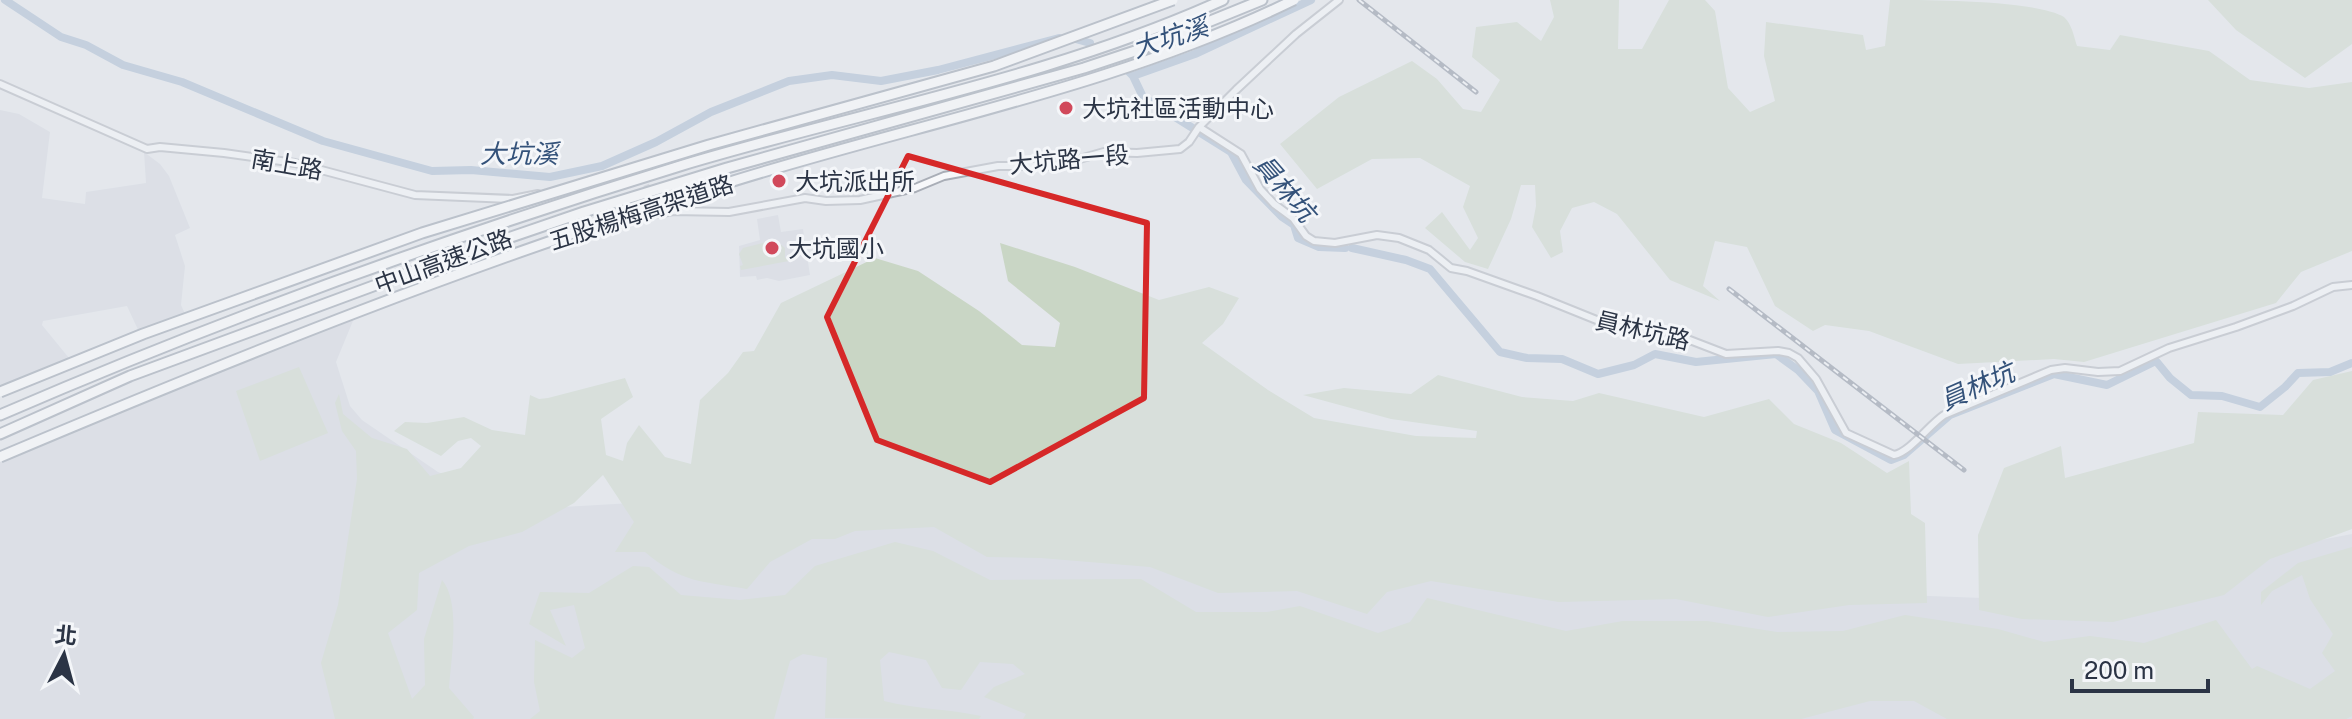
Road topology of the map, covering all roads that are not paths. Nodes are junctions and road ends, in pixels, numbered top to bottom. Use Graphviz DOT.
graph roads {
  1 [pos="1173,0"];
  2 [pos="1223,0"];
  3 [pos="1262,0"];
  4 [pos="1294,0"];
  5 [pos="1339,0"];
  6 [pos="0,84"];
  7 [pos="1197,130"];
  8 [pos="640,168"];
  9 [pos="657,214"];
  10 [pos="2352,285"];
  11 [pos="0,392"];
  12 [pos="0,415"];
  13 [pos="0,434"];
  14 [pos="0,457"];
  1 -- 11 [label="highway, 五股楊梅高架道路, bridge"];
  2 -- 12 [label="highway, 中山高速公路"];
  3 -- 13 [label="highway, 中山高速公路"];
  4 -- 14 [label="highway, 五股楊梅高架道路, bridge"];
  5 -- 7 [label="street, 大坑路一段"];
  6 -- 8 [label="street, 南上路"];
  7 -- 9 [label="street, 大坑路一段"];
  7 -- 10 [label="street, 員林坑路"];
}
